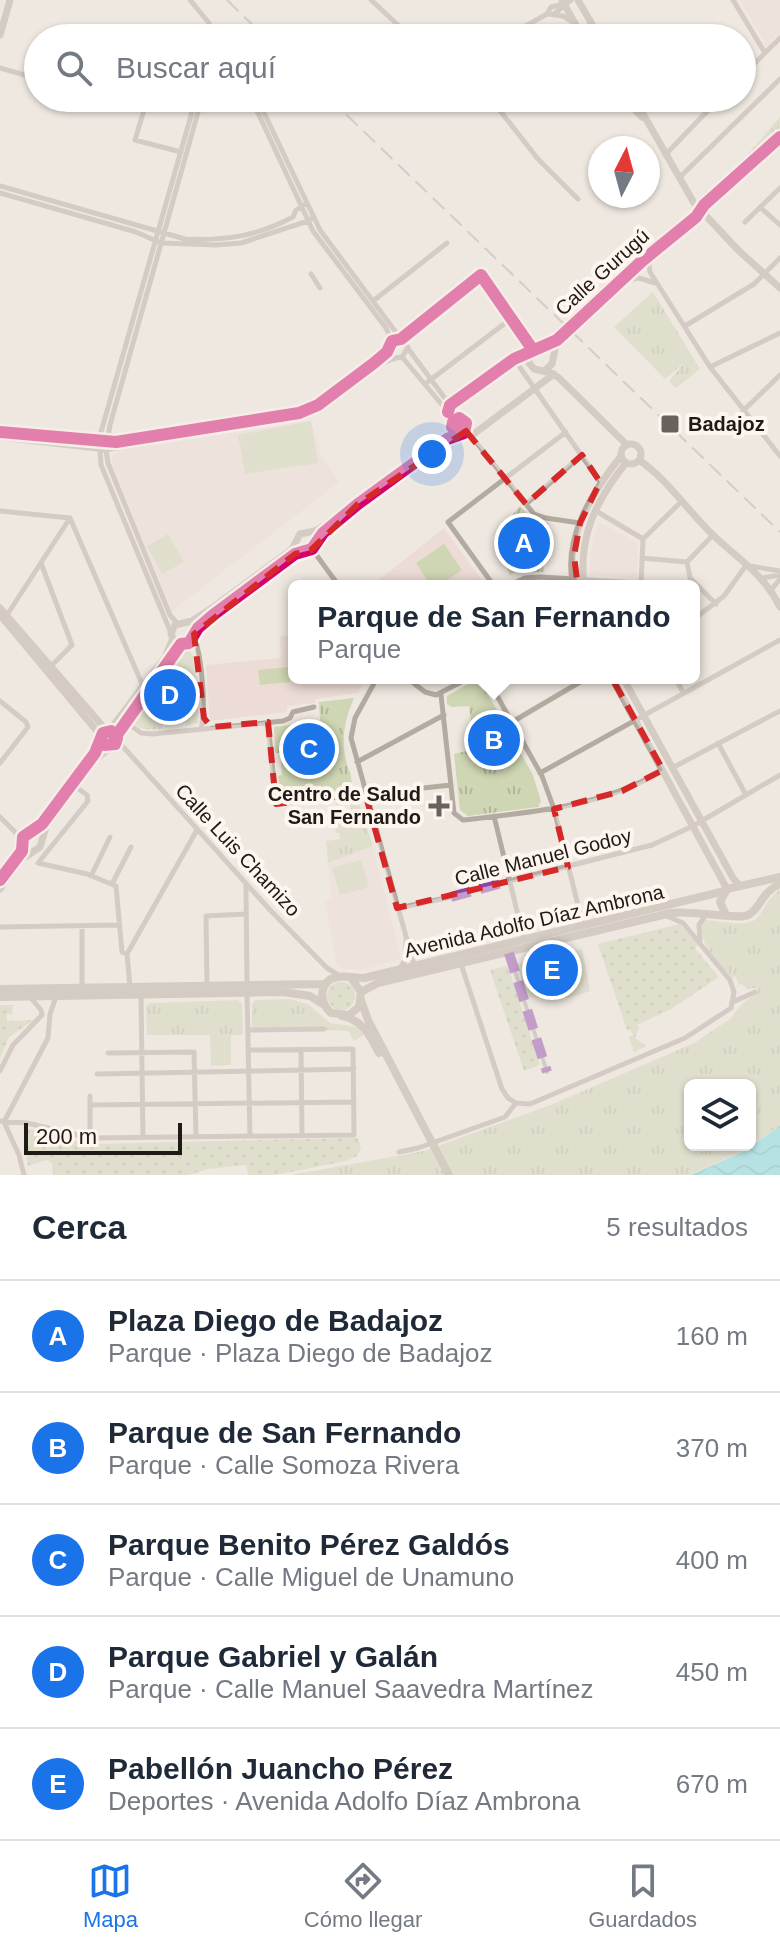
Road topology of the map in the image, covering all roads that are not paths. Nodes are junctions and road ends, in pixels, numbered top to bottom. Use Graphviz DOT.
graph roads {
  1 [pos="10,0"];
  2 [pos="190,0"];
  3 [pos="371,0"];
  4 [pos="578,0"];
  5 [pos="733,0"];
  6 [pos="566,1"];
  7 [pos="551,9"];
  8 [pos="208,24"];
  9 [pos="397,24"];
  10 [pos="527,24"];
  11 [pos="573,24"];
  12 [pos="576,24"];
  13 [pos="592,24"];
  14 [pos="747,24"];
  15 [pos="0,35"];
  16 [pos="756,38"];
  17 [pos="780,38"];
  18 [pos="765,53"];
  19 [pos="756,62"];
  20 [pos="0,68"];
  21 [pos="24,75"];
  22 [pos="780,79"];
  23 [pos="756,102"];
  24 [pos="143,112"];
  25 [pos="192,112"];
  26 [pos="198,112"];
  27 [pos="260,112"];
  28 [pos="501,112"];
  29 [pos="638,112"];
  30 [pos="642,112"];
  31 [pos="706,112"];
  32 [pos="746,112"];
  33 [pos="647,121"];
  34 [pos="780,137"];
  35 [pos="181,152"];
  36 [pos="665,155"];
  37 [pos="678,178"];
  38 [pos="0,186"];
  39 [pos="780,188"];
  40 [pos="0,193"];
  41 [pos="578,199"];
  42 [pos="302,206"];
  43 [pos="760,207"];
  44 [pos="701,211"];
  45 [pos="293,221"];
  46 [pos="310,221"];
  47 [pos="745,222"];
  48 [pos="780,225"];
  49 [pos="150,228"];
  50 [pos="161,230"];
  51 [pos="171,234"];
  52 [pos="147,237"];
  53 [pos="161,242"];
  54 [pos="202,242"];
  55 [pos="447,243"];
  56 [pos="647,257"];
  57 [pos="780,258"];
  58 [pos="636,267"];
  59 [pos="650,272"];
  60 [pos="311,274"];
  61 [pos="765,275"];
  62 [pos="778,283"];
  63 [pos="618,284"];
  64 [pos="320,288"];
  65 [pos="660,288"];
  66 [pos="371,303"];
  67 [pos="504,324"];
  68 [pos="685,326"];
  69 [pos="396,332"];
  70 [pos="780,333"];
  71 [pos="408,334"];
  72 [pos="557,340"];
  73 [pos="405,343"];
  74 [pos="391,344"];
  75 [pos="542,347"];
  76 [pos="531,351"];
  77 [pos="400,357"];
  78 [pos="514,359"];
  79 [pos="552,359"];
  80 [pos="710,367"];
  81 [pos="544,371"];
  82 [pos="780,375"];
  83 [pos="556,376"];
  84 [pos="428,382"];
  85 [pos="534,388"];
  86 [pos="450,405"];
  87 [pos="743,411"];
  88 [pos="455,422"];
  89 [pos="0,432"];
  90 [pos="566,432"];
  91 [pos="466,434"];
  92 [pos="0,438"];
  93 [pos="447,439"];
  94 [pos="99,441"];
  95 [pos="107,441"];
  96 [pos="627,445"];
  97 [pos="102,450"];
  98 [pos="582,455"];
  99 [pos="780,456"];
  100 [pos="624,459"];
  101 [pos="639,460"];
  102 [pos="507,477"];
  103 [pos="600,482"];
  104 [pos="682,501"];
  105 [pos="358,504"];
  106 [pos="526,504"];
  107 [pos="594,510"];
  108 [pos="0,511"];
  109 [pos="70,518"];
  110 [pos="580,523"];
  111 [pos="310,532"];
  112 [pos="713,535"];
  113 [pos="643,539"];
  114 [pos="297,541"];
  115 [pos="311,547"];
  116 [pos="642,558"];
  117 [pos="687,562"];
  118 [pos="41,563"];
  119 [pos="749,565"];
  120 [pos="779,574"];
  121 [pos="762,578"];
  122 [pos="335,580"];
  123 [pos="490,580"];
  124 [pos="521,580"];
  125 [pos="544,580"];
  126 [pos="573,580"];
  127 [pos="584,580"];
  128 [pos="641,580"];
  129 [pos="692,580"];
  130 [pos="700,588"];
  131 [pos="771,590"];
  132 [pos="716,604"];
  133 [pos="780,607"];
  134 [pos="0,608"];
  135 [pos="700,615"];
  136 [pos="2,616"];
  137 [pos="182,623"];
  138 [pos="194,635"];
  139 [pos="172,636"];
  140 [pos="780,640"];
  141 [pos="184,644"];
  142 [pos="198,650"];
  143 [pos="51,666"];
  144 [pos="700,683"];
  145 [pos="373,684"];
  146 [pos="415,684"];
  147 [pos="459,684"];
  148 [pos="490,684"];
  149 [pos="573,684"];
  150 [pos="615,684"];
  151 [pos="626,684"];
  152 [pos="678,684"];
  153 [pos="698,684"];
  154 [pos="144,687"];
  155 [pos="683,692"];
  156 [pos="441,695"];
  157 [pos="0,701"];
  158 [pos="314,707"];
  159 [pos="780,711"];
  160 [pos="644,714"];
  161 [pos="444,715"];
  162 [pos="204,718"];
  163 [pos="634,719"];
  164 [pos="125,721"];
  165 [pos="268,722"];
  166 [pos="512,722"];
  167 [pos="211,727"];
  168 [pos="201,729"];
  169 [pos="109,737"];
  170 [pos="718,743"];
  171 [pos="357,762"];
  172 [pos="0,763"];
  173 [pos="672,768"];
  174 [pos="663,770"];
  175 [pos="540,773"];
  176 [pos="780,775"];
  177 [pos="451,785"];
  178 [pos="76,787"];
  179 [pos="365,793"];
  180 [pos="746,795"];
  181 [pos="554,809"];
  182 [pos="494,816"];
  183 [pos="0,817"];
  184 [pos="702,821"];
  185 [pos="12,826"];
  186 [pos="693,826"];
  187 [pos="197,829"];
  188 [pos="31,832"];
  189 [pos="110,837"];
  190 [pos="41,838"];
  191 [pos="23,843"];
  192 [pos="131,847"];
  193 [pos="43,850"];
  194 [pos="31,851"];
  195 [pos="568,867"];
  196 [pos="91,876"];
  197 [pos="780,877"];
  198 [pos="0,880"];
  199 [pos="509,881"];
  200 [pos="112,884"];
  201 [pos="246,884"];
  202 [pos="780,884"];
  203 [pos="743,885"];
  204 [pos="0,889"];
  205 [pos="726,890"];
  206 [pos="451,897"];
  207 [pos="759,900"];
  208 [pos="397,908"];
  209 [pos="246,914"];
  210 [pos="663,915"];
  211 [pos="726,915"];
  212 [pos="705,916"];
  213 [pos="119,925"];
  214 [pos="82,926"];
  215 [pos="583,926"];
  216 [pos="0,927"];
  217 [pos="406,939"];
  218 [pos="525,941"];
  219 [pos="558,941"];
  220 [pos="700,942"];
  221 [pos="509,953"];
  222 [pos="127,954"];
  223 [pos="413,962"];
  224 [pos="461,964"];
  225 [pos="398,970"];
  226 [pos="346,977"];
  227 [pos="378,983"];
  228 [pos="326,984"];
  229 [pos="207,985"];
  230 [pos="130,987"];
  231 [pos="82,988"];
  232 [pos="247,988"];
  233 [pos="734,988"];
  234 [pos="0,989"];
  235 [pos="141,994"];
  236 [pos="56,996"];
  237 [pos="361,996"];
  238 [pos="0,997"];
  239 [pos="31,997"];
  240 [pos="323,1004"];
  241 [pos="733,1004"];
  242 [pos="42,1012"];
  243 [pos="50,1013"];
  244 [pos="342,1016"];
  245 [pos="324,1029"];
  246 [pos="248,1030"];
  247 [pos="301,1049"];
  248 [pos="248,1050"];
  249 [pos="108,1053"];
  250 [pos="142,1053"];
  251 [pos="354,1069"];
  252 [pos="302,1070"];
  253 [pos="0,1071"];
  254 [pos="249,1071"];
  255 [pos="547,1072"];
  256 [pos="142,1073"];
  257 [pos="195,1073"];
  258 [pos="97,1074"];
  259 [pos="90,1096"];
  260 [pos="302,1102"];
  261 [pos="354,1102"];
  262 [pos="249,1103"];
  263 [pos="516,1103"];
  264 [pos="195,1104"];
  265 [pos="90,1105"];
  266 [pos="142,1105"];
  267 [pos="1,1123"];
  268 [pos="302,1135"];
  269 [pos="250,1136"];
  270 [pos="196,1137"];
  271 [pos="90,1138"];
  272 [pos="143,1138"];
  273 [pos="403,1144"];
  274 [pos="409,1150"];
  275 [pos="399,1152"];
  276 [pos="24,1175"];
  277 [pos="446,1175"];
  1 -- 15 [label="main road"];
  2 -- 8 [label="street"];
  3 -- 9 [label="street"];
  4 -- 13 [label="main road"];
  5 -- 14 [label="street"];
  6 -- 7 [label="street"];
  6 -- 12 [label="main road"];
  7 -- 10 [label="street"];
  7 -- 11 [label="street"];
  16 -- 18 [label="street"];
  17 -- 18 [label="street"];
  18 -- 19 [label="street"];
  20 -- 21 [label="street"];
  22 -- 23 [label="street"];
  24 -- 35 [label="street"];
  25 -- 35 [label="street"];
  26 -- 50 [label="street"];
  27 -- 42 [label="street"];
  28 -- 41 [label="street"];
  29 -- 33 [label="main road"];
  30 -- 33 [label="main road"];
  31 -- 36 [label="street"];
  32 -- 37 [label="street"];
  33 -- 36 [label="main road"];
  34 -- 44 [label="street, Calle Gurugú"];
  35 -- 50 [label="street"];
  36 -- 37 [label="main road"];
  37 -- 44 [label="main road"];
  38 -- 49 [label="street"];
  39 -- 43 [label="street"];
  40 -- 52 [label="street"];
  42 -- 45 [label="street"];
  42 -- 46 [label="street"];
  42 -- 46 [label="street"];
  43 -- 47 [label="street"];
  43 -- 48 [label="street"];
  44 -- 56 [label="main road, Calle Gurugú"];
  44 -- 61 [label="main road"];
  45 -- 46 [label="street"];
  45 -- 46 [label="street"];
  45 -- 54 [label="street"];
  46 -- 66 [label="street"];
  46 -- 66 [label="street"];
  49 -- 50 [label="street"];
  49 -- 52 [label="street"];
  50 -- 51 [label="street"];
  50 -- 53 [label="street"];
  51 -- 53 [label="street"];
  51 -- 54 [label="street"];
  52 -- 53 [label="street"];
  53 -- 54 [label="street"];
  53 -- 94 [label="street"];
  53 -- 95 [label="street"];
  55 -- 66 [label="street"];
  56 -- 58 [label="main road, Calle Gurugú"];
  56 -- 59 [label="street"];
  57 -- 61 [label="street"];
  58 -- 59 [label="street"];
  58 -- 63 [label="main road, Calle Gurugú"];
  59 -- 65 [label="street"];
  60 -- 64 [label="street"];
  61 -- 62 [label="main road"];
  61 -- 68 [label="street"];
  63 -- 65 [label="street"];
  63 -- 72 [label="main road, Calle Gurugú, bridge"];
  65 -- 68 [label="street"];
  66 -- 69 [label="street"];
  66 -- 74 [label="street"];
  67 -- 84 [label="street"];
  68 -- 80 [label="street"];
  69 -- 71 [label="street"];
  69 -- 73 [label="street"];
  70 -- 80 [label="street"];
  71 -- 73 [label="street"];
  71 -- 76 [label="street"];
  72 -- 75 [label="main road, Calle Gurugú"];
  72 -- 79 [label="main road, Calle Gurugú"];
  73 -- 74 [label="street"];
  73 -- 77 [label="street"];
  73 -- 84 [label="street"];
  74 -- 77 [label="street"];
  74 -- 95 [label="street"];
  75 -- 76 [label="main road"];
  75 -- 79 [label="main road"];
  76 -- 78 [label="main road"];
  76 -- 81 [label="main road"];
  77 -- 84 [label="street"];
  77 -- 97 [label="street"];
  78 -- 85 [label="street"];
  78 -- 86 [label="main road"];
  79 -- 81 [label="main road"];
  79 -- 83 [label="main road"];
  80 -- 87 [label="street"];
  81 -- 83 [label="main road"];
  82 -- 87 [label="street"];
  83 -- 85 [label="main road"];
  83 -- 96 [label="main road"];
  84 -- 86 [label="street"];
  84 -- 86 [label="street"];
  85 -- 90 [label="street"];
  85 -- 91 [label="main road"];
  86 -- 88 [label="main road"];
  87 -- 99 [label="street"];
  88 -- 91 [label="main road"];
  88 -- 91 [label="main road"];
  88 -- 93 [label="main road"];
  89 -- 94 [label="street"];
  90 -- 98 [label="street"];
  90 -- 102 [label="street"];
  91 -- 93 [label="main road"];
  91 -- 102 [label="street"];
  92 -- 97 [label="street"];
  93 -- 105 [label="main road"];
  94 -- 95 [label="street"];
  94 -- 97 [label="street"];
  95 -- 97 [label="street"];
  96 -- 100 [label="main road"];
  96 -- 101 [label="main road"];
  97 -- 137 [label="street"];
  97 -- 139 [label="street"];
  98 -- 103 [label="street"];
  98 -- 106 [label="street"];
  100 -- 101 [label="main road"];
  100 -- 103 [label="main road"];
  100 -- 107 [label="main road"];
  101 -- 104 [label="main road"];
  102 -- 106 [label="street"];
  102 -- 123 [label="street"];
  103 -- 110 [label="main road"];
  104 -- 112 [label="main road"];
  104 -- 113 [label="street"];
  105 -- 111 [label="main road"];
  105 -- 115 [label="main road"];
  106 -- 110 [label="street"];
  107 -- 113 [label="street"];
  107 -- 127 [label="main road"];
  108 -- 109 [label="street"];
  109 -- 118 [label="street"];
  109 -- 154 [label="street"];
  110 -- 126 [label="main road"];
  111 -- 114 [label="main road"];
  111 -- 115 [label="main road"];
  112 -- 117 [label="street"];
  112 -- 119 [label="main road"];
  113 -- 116 [label="street"];
  114 -- 115 [label="main road"];
  114 -- 137 [label="main road"];
  115 -- 122 [label="street"];
  115 -- 138 [label="main road"];
  116 -- 117 [label="street"];
  116 -- 128 [label="street"];
  117 -- 129 [label="street"];
  118 -- 136 [label="street"];
  118 -- 143 [label="street"];
  119 -- 120 [label="street"];
  119 -- 121 [label="main road"];
  119 -- 132 [label="street"];
  120 -- 121 [label="street"];
  120 -- 131 [label="street"];
  121 -- 131 [label="main road"];
  124 -- 125 [label="street"];
  130 -- 132 [label="street"];
  131 -- 133 [label="main road"];
  132 -- 135 [label="street"];
  134 -- 136 [label="main road"];
  136 -- 143 [label="main road"];
  136 -- 169 [label="main road"];
  137 -- 138 [label="main road"];
  137 -- 139 [label="main road"];
  138 -- 141 [label="main road"];
  138 -- 142 [label="street"];
  139 -- 141 [label="main road"];
  139 -- 154 [label="main road"];
  140 -- 144 [label="street"];
  141 -- 142 [label="street"];
  141 -- 164 [label="main road"];
  142 -- 162 [label="street"];
  143 -- 169 [label="main road"];
  145 -- 171 [label="street"];
  146 -- 156 [label="street"];
  147 -- 156 [label="street"];
  148 -- 166 [label="street"];
  149 -- 166 [label="street"];
  150 -- 163 [label="main road"];
  151 -- 160 [label="main road"];
  152 -- 155 [label="street"];
  153 -- 155 [label="street"];
  154 -- 169 [label="main road"];
  155 -- 160 [label="street"];
  156 -- 161 [label="street"];
  157 -- 172 [label="street"];
  158 -- 165 [label="street"];
  159 -- 170 [label="street"];
  160 -- 163 [label="street"];
  160 -- 173 [label="main road"];
  161 -- 171 [label="street"];
  161 -- 177 [label="street"];
  162 -- 167 [label="street"];
  162 -- 168 [label="street"];
  163 -- 174 [label="main road"];
  163 -- 175 [label="street"];
  164 -- 168 [label="street"];
  164 -- 169 [label="main road"];
  165 -- 167 [label="street"];
  165 -- 179 [label="street"];
  166 -- 175 [label="street"];
  167 -- 168 [label="street"];
  169 -- 178 [label="main road"];
  169 -- 187 [label="street, Calle Luis Chamizo"];
  169 -- 188 [label="main road"];
  170 -- 173 [label="street"];
  170 -- 180 [label="street"];
  171 -- 179 [label="street"];
  173 -- 184 [label="main road"];
  174 -- 181 [label="street"];
  174 -- 186 [label="main road"];
  175 -- 181 [label="street"];
  176 -- 180 [label="street, Calle Manuel Godoy"];
  177 -- 179 [label="street"];
  177 -- 182 [label="street"];
  178 -- 190 [label="main road"];
  178 -- 193 [label="street"];
  179 -- 208 [label="street"];
  180 -- 184 [label="street, Calle Manuel Godoy"];
  181 -- 182 [label="street"];
  181 -- 195 [label="street"];
  182 -- 199 [label="street"];
  183 -- 185 [label="street"];
  184 -- 186 [label="street, Calle Manuel Godoy"];
  184 -- 203 [label="main road"];
  185 -- 188 [label="street"];
  185 -- 191 [label="street"];
  186 -- 195 [label="street, Calle Manuel Godoy"];
  186 -- 205 [label="main road"];
  187 -- 201 [label="street, Calle Luis Chamizo"];
  187 -- 222 [label="street"];
  188 -- 190 [label="main road"];
  188 -- 191 [label="main road"];
  189 -- 196 [label="street"];
  190 -- 193 [label="main road"];
  191 -- 194 [label="main road"];
  191 -- 198 [label="main road"];
  192 -- 200 [label="street"];
  193 -- 194 [label="main road"];
  193 -- 196 [label="street"];
  194 -- 204 [label="main road"];
  195 -- 199 [label="street, Calle Manuel Godoy"];
  195 -- 215 [label="street"];
  196 -- 200 [label="street"];
  197 -- 203 [label="highway"];
  199 -- 206 [label="street, Calle Manuel Godoy"];
  199 -- 218 [label="street"];
  200 -- 213 [label="street"];
  201 -- 209 [label="street"];
  201 -- 226 [label="street, Calle Luis Chamizo"];
  202 -- 207 [label="highway"];
  203 -- 205 [label="highway"];
  203 -- 207 [label="highway"];
  205 -- 211 [label="highway"];
  205 -- 215 [label="highway, Avenida Adolfo Díaz Ambrona"];
  206 -- 208 [label="street, Calle Manuel Godoy"];
  207 -- 211 [label="highway"];
  208 -- 217 [label="street"];
  209 -- 229 [label="street"];
  209 -- 232 [label="street"];
  210 -- 211 [label="highway, Avenida Adolfo Díaz Ambrona"];
  210 -- 219 [label="highway, Avenida Adolfo Díaz Ambrona"];
  210 -- 220 [label="street"];
  212 -- 220 [label="street"];
  213 -- 214 [label="street"];
  213 -- 222 [label="street"];
  214 -- 216 [label="street"];
  214 -- 231 [label="street"];
  215 -- 218 [label="highway, Avenida Adolfo Díaz Ambrona"];
  217 -- 223 [label="street"];
  217 -- 225 [label="street"];
  218 -- 219 [label="highway"];
  218 -- 223 [label="highway, Avenida Adolfo Díaz Ambrona"];
  219 -- 221 [label="highway, Avenida Adolfo Díaz Ambrona"];
  220 -- 233 [label="street"];
  221 -- 224 [label="highway, Avenida Adolfo Díaz Ambrona"];
  221 -- 255 [label="street"];
  222 -- 230 [label="street"];
  223 -- 225 [label="highway, Avenida Adolfo Díaz Ambrona"];
  223 -- 227 [label="highway"];
  224 -- 227 [label="highway, Avenida Adolfo Díaz Ambrona"];
  224 -- 263 [label="street"];
  225 -- 226 [label="highway, Avenida Adolfo Díaz Ambrona"];
  226 -- 228 [label="highway"];
  226 -- 237 [label="highway"];
  227 -- 237 [label="highway, Avenida Adolfo Díaz Ambrona"];
  228 -- 232 [label="highway"];
  228 -- 240 [label="highway"];
  229 -- 230 [label="highway"];
  229 -- 232 [label="highway"];
  230 -- 231 [label="highway"];
  231 -- 234 [label="highway"];
  232 -- 235 [label="highway"];
  232 -- 240 [label="highway"];
  232 -- 246 [label="street"];
  233 -- 241 [label="street"];
  233 -- 241 [label="street"];
  235 -- 236 [label="highway"];
  235 -- 250 [label="street"];
  236 -- 239 [label="highway"];
  236 -- 243 [label="street"];
  237 -- 244 [label="highway"];
  237 -- 277 [label="highway, bridge"];
  238 -- 239 [label="highway"];
  239 -- 242 [label="street"];
  240 -- 244 [label="highway"];
  241 -- 263 [label="street"];
  242 -- 243 [label="street"];
  242 -- 253 [label="street"];
  243 -- 267 [label="street"];
  244 -- 277 [label="highway, bridge"];
  245 -- 246 [label="street"];
  246 -- 248 [label="street"];
  247 -- 248 [label="street"];
  247 -- 251 [label="street"];
  247 -- 252 [label="street"];
  248 -- 254 [label="street"];
  249 -- 250 [label="street"];
  250 -- 256 [label="street"];
  250 -- 257 [label="street"];
  251 -- 252 [label="street"];
  251 -- 261 [label="street"];
  252 -- 254 [label="street"];
  252 -- 260 [label="street"];
  254 -- 257 [label="street"];
  254 -- 262 [label="street"];
  256 -- 257 [label="street"];
  256 -- 258 [label="street"];
  256 -- 266 [label="street"];
  257 -- 264 [label="street"];
  259 -- 265 [label="street"];
  260 -- 261 [label="street"];
  260 -- 262 [label="street"];
  260 -- 268 [label="street"];
  261 -- 268 [label="street"];
  262 -- 264 [label="street"];
  262 -- 269 [label="street"];
  263 -- 274 [label="street"];
  264 -- 266 [label="street"];
  264 -- 270 [label="street"];
  265 -- 266 [label="street"];
  265 -- 271 [label="street"];
  266 -- 272 [label="street"];
  267 -- 271 [label="street"];
  267 -- 276 [label="street"];
  268 -- 269 [label="street"];
  269 -- 270 [label="street"];
  270 -- 272 [label="street"];
  271 -- 272 [label="street"];
  273 -- 274 [label="street"];
  274 -- 275 [label="street"];
}
